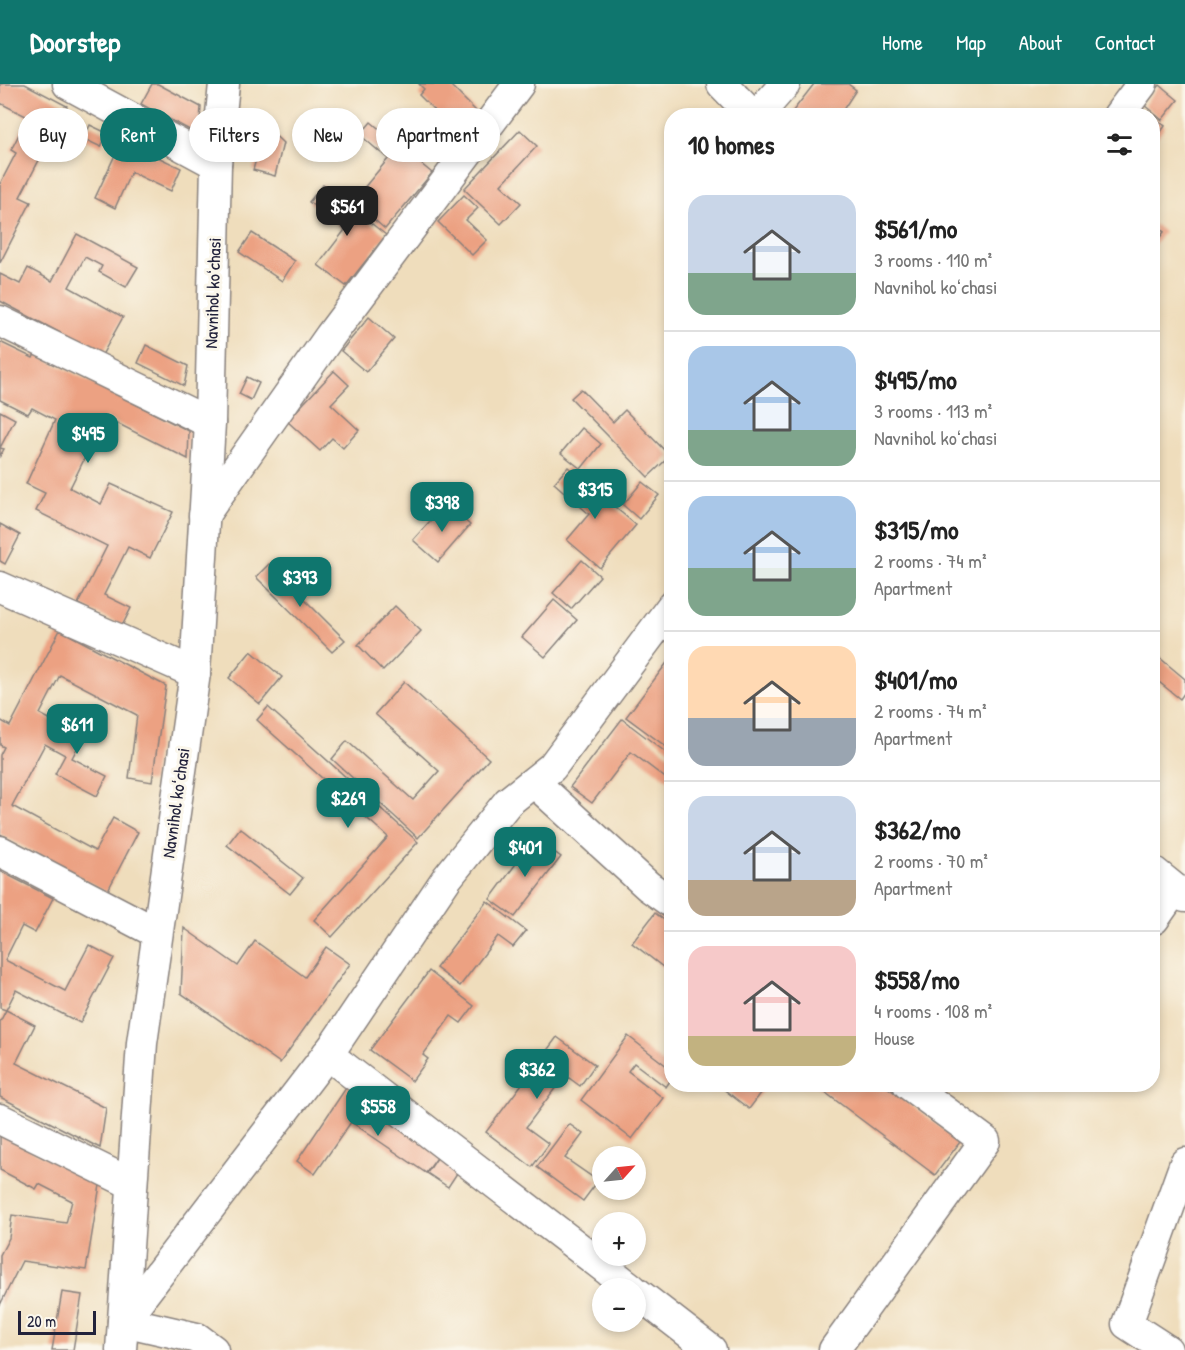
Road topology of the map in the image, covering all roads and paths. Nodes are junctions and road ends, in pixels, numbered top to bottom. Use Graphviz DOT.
graph roads {
  1 [pos="68,84"];
  2 [pos="224,84"];
  3 [pos="519,84"];
  4 [pos="722,84"];
  5 [pos="785,84"];
  6 [pos="1142,84"];
  7 [pos="747,108"];
  8 [pos="762,108"];
  9 [pos="1124,108"];
  10 [pos="216,164"];
  11 [pos="0,321"];
  12 [pos="210,423"];
  13 [pos="204,515"];
  14 [pos="0,587"];
  15 [pos="664,617"];
  16 [pos="195,673"];
  17 [pos="534,783"];
  18 [pos="0,851"];
  19 [pos="1171,886"];
  20 [pos="664,897"];
  21 [pos="1160,907"];
  22 [pos="157,933"];
  23 [pos="327,1054"];
  24 [pos="919,1092"];
  25 [pos="0,1119"];
  26 [pos="1185,1163"];
  27 [pos="132,1184"];
  28 [pos="618,1278"];
  29 [pos="646,1300"];
  30 [pos="122,1335"];
  31 [pos="213,1350"];
  32 [pos="711,1350"];
  33 [pos="834,1350"];
  34 [pos="1167,1350"];
  1 -- 10 [label="street"];
  2 -- 10 [label="street, Navnihol koʻchasi"];
  3 -- 13 [label="street"];
  4 -- 7 [label="street"];
  5 -- 8 [label="street"];
  6 -- 9 [label="street"];
  10 -- 12 [label="street, Navnihol koʻchasi"];
  11 -- 12 [label="street"];
  12 -- 13 [label="street, Navnihol koʻchasi"];
  13 -- 16 [label="street, Navnihol koʻchasi"];
  14 -- 16 [label="street"];
  15 -- 17 [label="street"];
  16 -- 22 [label="street, Navnihol koʻchasi"];
  17 -- 20 [label="street"];
  17 -- 23 [label="street"];
  18 -- 22 [label="street"];
  19 -- 21 [label="street"];
  22 -- 27 [label="street, Navnihol koʻchasi"];
  23 -- 28 [label="street"];
  23 -- 30 [label="street"];
  24 -- 33 [label="street"];
  25 -- 27 [label="street"];
  26 -- 34 [label="street"];
  27 -- 30 [label="street, Navnihol koʻchasi"];
  29 -- 32 [label="street"];
  30 -- 31 [label="street"];
}
